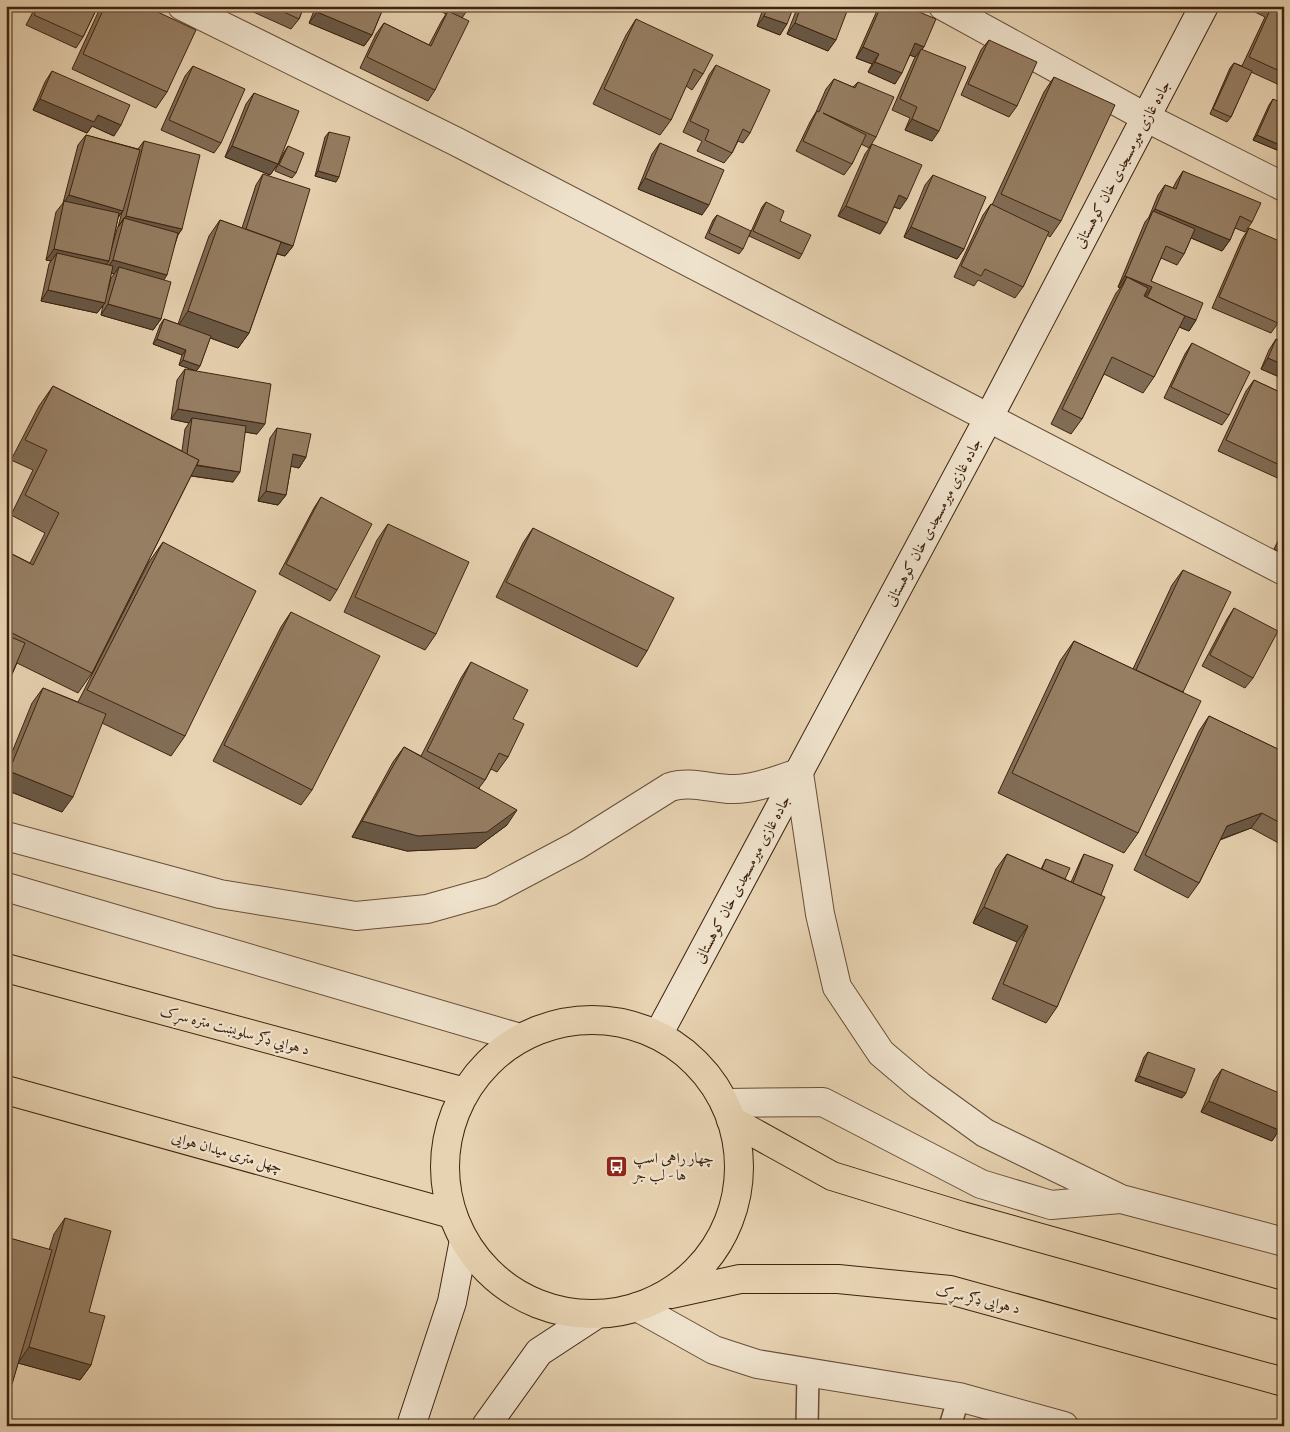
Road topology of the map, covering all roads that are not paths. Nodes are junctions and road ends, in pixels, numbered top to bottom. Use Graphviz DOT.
graph roads {
  1 [pos="182,6"];
  2 [pos="943,6"];
  3 [pos="1204,6"];
  4 [pos="1147,118"];
  5 [pos="1284,187"];
  6 [pos="988,419"];
  7 [pos="1284,571"];
  8 [pos="799,773"];
  9 [pos="6,836"];
  10 [pos="6,887"];
  11 [pos="6,968"];
  12 [pos="658,1035"];
  13 [pos="520,1038"];
  14 [pos="6,1090"];
  15 [pos="465,1092"];
  16 [pos="728,1111"];
  17 [pos="1122,1199"];
  18 [pos="448,1213"];
  19 [pos="464,1240"];
  20 [pos="1284,1242"];
  21 [pos="665,1295"];
  22 [pos="1284,1306"];
  23 [pos="637,1307"];
  24 [pos="597,1314"];
  25 [pos="808,1374"];
  26 [pos="1284,1382"];
  27 [pos="959,1397"];
  28 [pos="411,1426"];
  29 [pos="486,1426"];
  30 [pos="807,1426"];
  31 [pos="950,1426"];
  32 [pos="1064,1426"];
  1 -- 6 [label="street"];
  2 -- 4 [label="street"];
  3 -- 4 [label="street, جاده غازی میرمسجدی خان کوهستانی"];
  4 -- 5 [label="street"];
  4 -- 6 [label="street, جاده غازی میرمسجدی خان کوهستانی"];
  6 -- 7 [label="street"];
  6 -- 8 [label="street, جاده غازی میرمسجدی خان کوهستانی"];
  8 -- 9 [label="street"];
  8 -- 12 [label="street, جاده غازی میرمسجدی خان کوهستانی"];
  8 -- 17 [label="street"];
  10 -- 13 [label="street"];
  11 -- 15 [label="main road, د هوايي ډګر سلویښت متره سړک"];
  12 -- 13 [label="main road"];
  12 -- 16 [label="main road"];
  13 -- 15 [label="main road"];
  14 -- 18 [label="main road, چهل متری میدان هوایی"];
  15 -- 18 [label="main road"];
  16 -- 17 [label="street"];
  16 -- 21 [label="main road"];
  16 -- 22 [label="main road"];
  17 -- 20 [label="street"];
  18 -- 19 [label="main road"];
  19 -- 24 [label="main road"];
  19 -- 28 [label="street"];
  21 -- 23 [label="main road"];
  21 -- 26 [label="main road, د هوایی ډګر سړک"];
  23 -- 24 [label="main road"];
  23 -- 25 [label="street"];
  24 -- 29 [label="street"];
  25 -- 27 [label="street"];
  25 -- 30 [label="lane"];
  27 -- 31 [label="lane"];
  27 -- 32 [label="street"];
}
